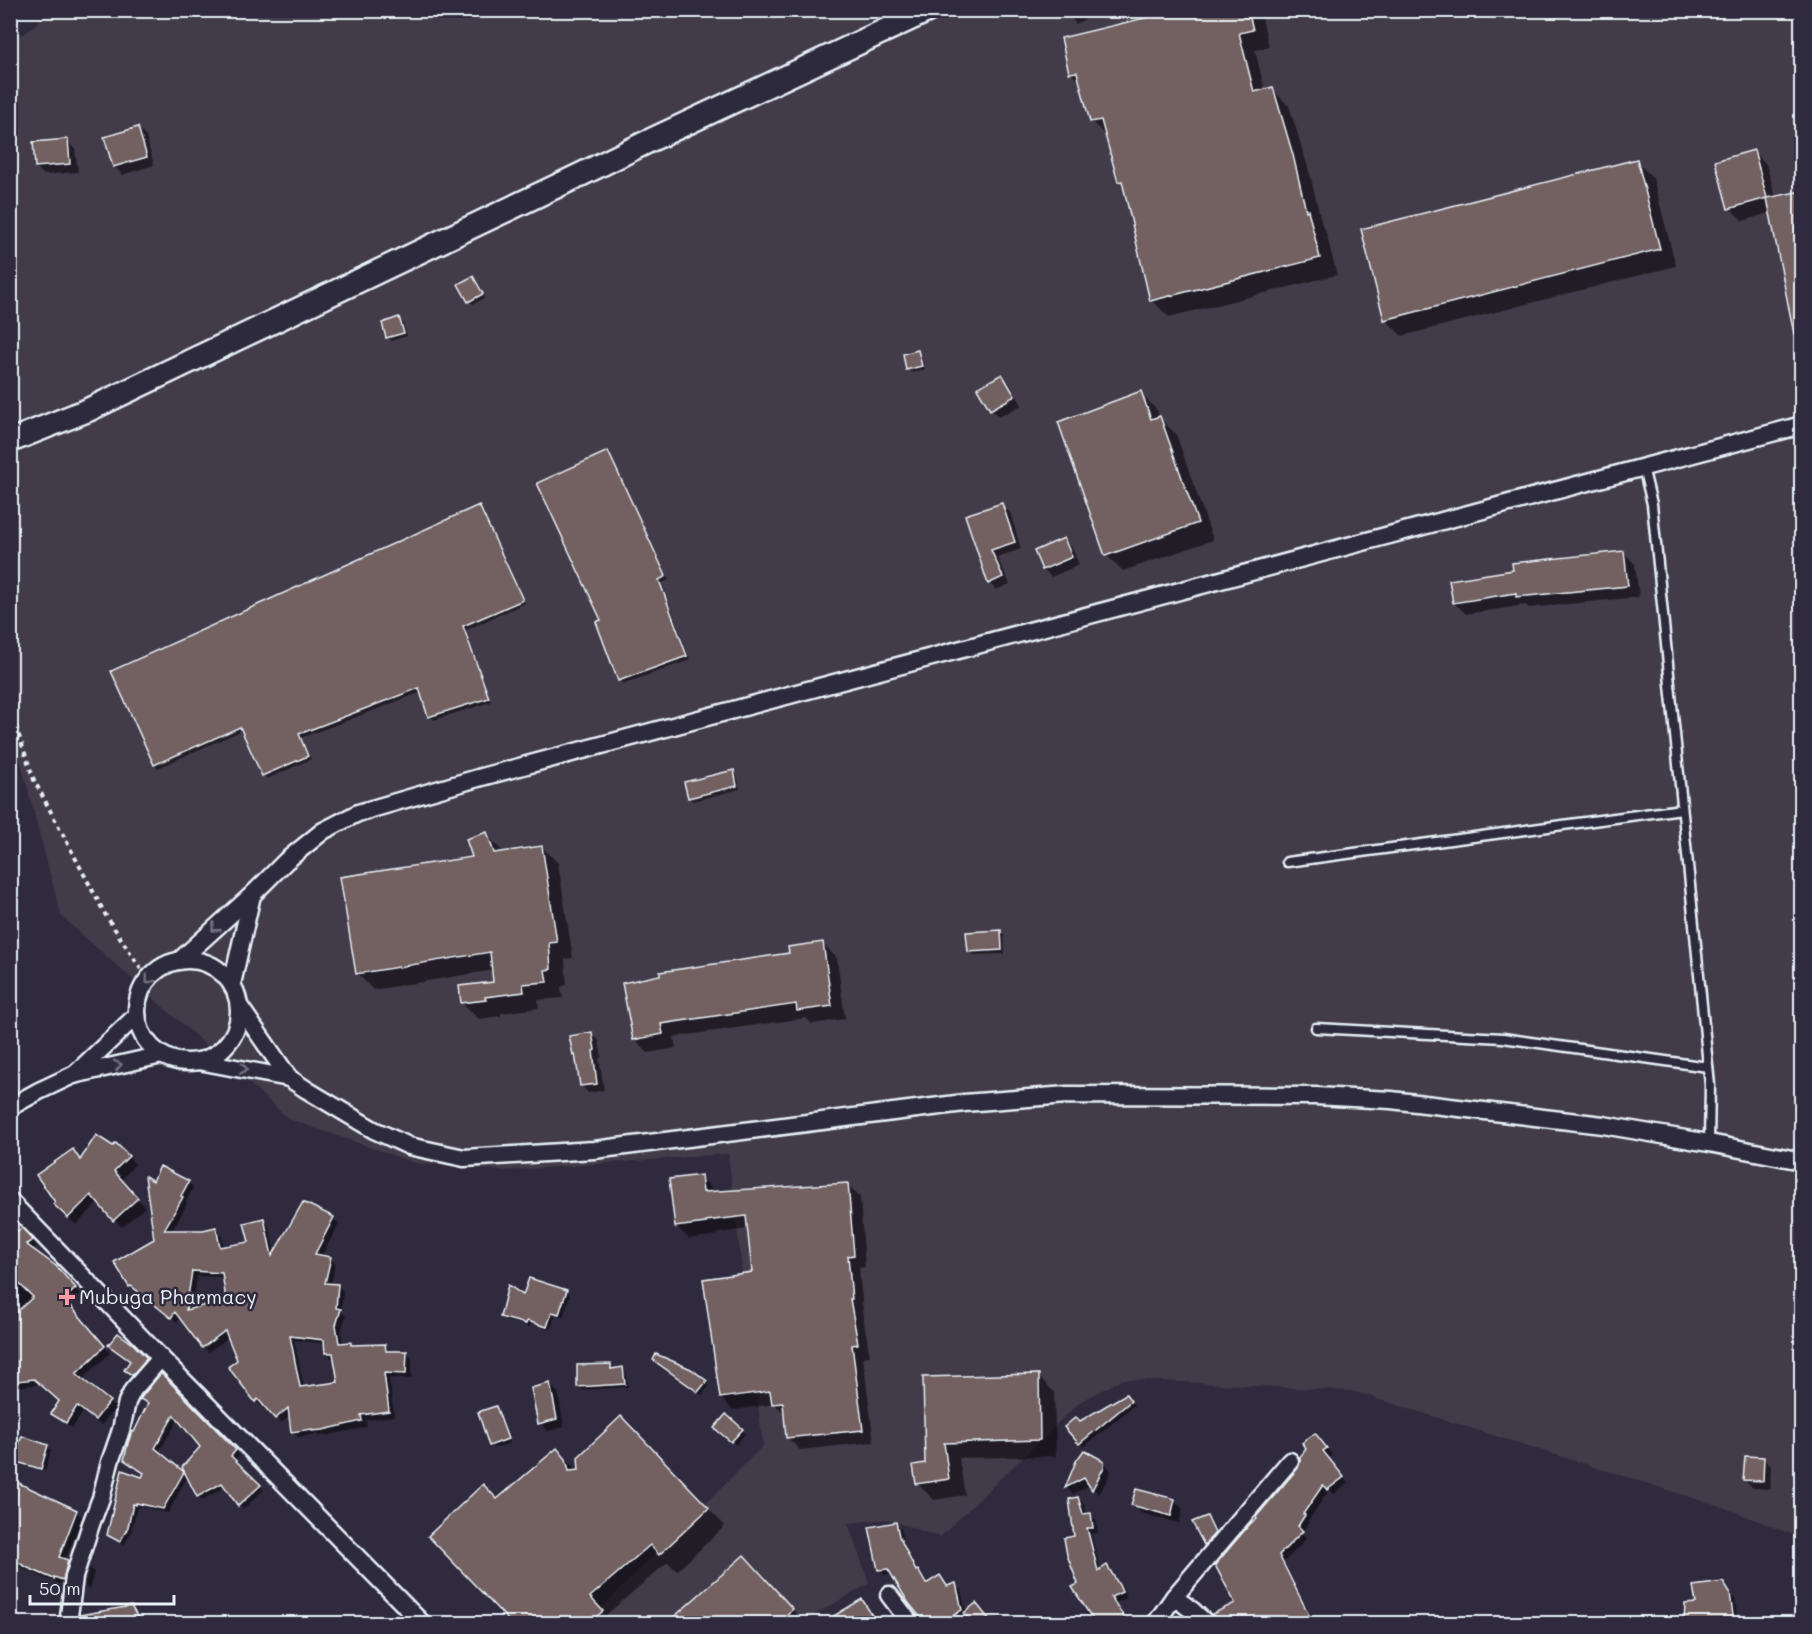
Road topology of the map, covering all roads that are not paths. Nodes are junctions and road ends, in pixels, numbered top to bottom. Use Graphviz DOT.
graph roads {
  1 [pos="929,10"];
  2 [pos="1802,425"];
  3 [pos="10,441"];
  4 [pos="1643,467"];
  5 [pos="1683,809"];
  6 [pos="1287,862"];
  7 [pos="252,895"];
  8 [pos="179,961"];
  9 [pos="232,984"];
  10 [pos="240,1007"];
  11 [pos="137,1015"];
  12 [pos="1316,1028"];
  13 [pos="162,1055"];
  14 [pos="198,1061"];
  15 [pos="1708,1067"];
  16 [pos="73,1075"];
  17 [pos="290,1078"];
  18 [pos="10,1107"];
  19 [pos="1709,1143"];
  20 [pos="1802,1161"];
  21 [pos="10,1201"];
  22 [pos="161,1358"];
  23 [pos="1290,1461"];
  24 [pos="889,1595"];
  25 [pos="1174,1598"];
  26 [pos="68,1623"];
  27 [pos="423,1623"];
  28 [pos="911,1623"];
  29 [pos="1155,1623"];
  30 [pos="1207,1623"];
  1 -- 3 [label="main road"];
  2 -- 4 [label="street"];
  4 -- 5 [label="lane"];
  4 -- 7 [label="street"];
  5 -- 6 [label="lane"];
  5 -- 15 [label="lane"];
  7 -- 8 [label="street, one-way"];
  7 -- 9 [label="street"];
  8 -- 9 [label="street"];
  8 -- 11 [label="street, one-way"];
  9 -- 10 [label="street"];
  10 -- 14 [label="street"];
  10 -- 17 [label="street"];
  11 -- 13 [label="street"];
  11 -- 16 [label="street"];
  12 -- 15 [label="lane"];
  13 -- 14 [label="street"];
  16 -- 13 [label="street, one-way"];
  14 -- 17 [label="street, one-way"];
  15 -- 19 [label="lane"];
  16 -- 18 [label="street"];
  17 -- 19 [label="street"];
  19 -- 20 [label="street"];
  21 -- 22 [label="street"];
  22 -- 26 [label="street"];
  22 -- 27 [label="street"];
  23 -- 25 [label="street"];
  24 -- 28 [label="street"];
  25 -- 29 [label="street"];
  25 -- 30 [label="street"];
}
